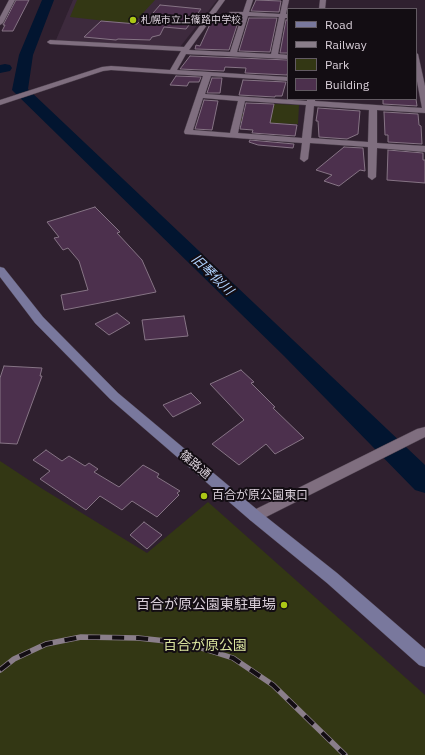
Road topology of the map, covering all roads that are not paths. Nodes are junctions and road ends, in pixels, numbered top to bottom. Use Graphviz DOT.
graph roads {
  1 [pos="12,0"];
  2 [pos="222,0"];
  3 [pos="250,0"];
  4 [pos="286,0"];
  5 [pos="231,13"];
  6 [pos="246,14"];
  7 [pos="285,16"];
  8 [pos="0,23"];
  9 [pos="50,42"];
  10 [pos="185,50"];
  11 [pos="233,54"];
  12 [pos="274,56"];
  13 [pos="287,57"];
  14 [pos="417,65"];
  15 [pos="172,71"];
  16 [pos="208,73"];
  17 [pos="287,79"];
  18 [pos="418,86"];
  19 [pos="200,96"];
  20 [pos="242,99"];
  21 [pos="311,101"];
  22 [pos="0,103"];
  23 [pos="373,108"];
  24 [pos="425,108"];
  25 [pos="425,111"];
  26 [pos="233,135"];
  27 [pos="306,141"];
  28 [pos="372,145"];
  29 [pos="425,149"];
  30 [pos="304,159"];
  31 [pos="372,177"];
  32 [pos="0,270"];
  33 [pos="425,432"];
  34 [pos="255,516"];
  35 [pos="425,659"];
  1 -- 8 [label="street"];
  2 -- 10 [label="street"];
  3 -- 6 [label="street"];
  4 -- 7 [label="street"];
  5 -- 6 [label="street"];
  6 -- 7 [label="street"];
  6 -- 11 [label="street"];
  7 -- 12 [label="street"];
  9 -- 10 [label="street"];
  10 -- 11 [label="street"];
  10 -- 15 [label="street"];
  11 -- 12 [label="street"];
  12 -- 13 [label="street"];
  14 -- 18 [label="street"];
  15 -- 16 [label="street"];
  15 -- 22 [label="street"];
  16 -- 17 [label="street"];
  16 -- 19 [label="street"];
  18 -- 24 [label="street"];
  19 -- 20 [label="street"];
  19 -- 26 [label="street"];
  20 -- 21 [label="street"];
  20 -- 26 [label="street"];
  21 -- 23 [label="street"];
  21 -- 27 [label="street"];
  23 -- 25 [label="street"];
  23 -- 28 [label="street"];
  26 -- 27 [label="street"];
  27 -- 28 [label="street"];
  27 -- 30 [label="street"];
  28 -- 29 [label="street"];
  28 -- 31 [label="street"];
  32 -- 34 [label="street, 篠路通"];
  33 -- 34 [label="street"];
  34 -- 35 [label="street, 篠路通"];
}
